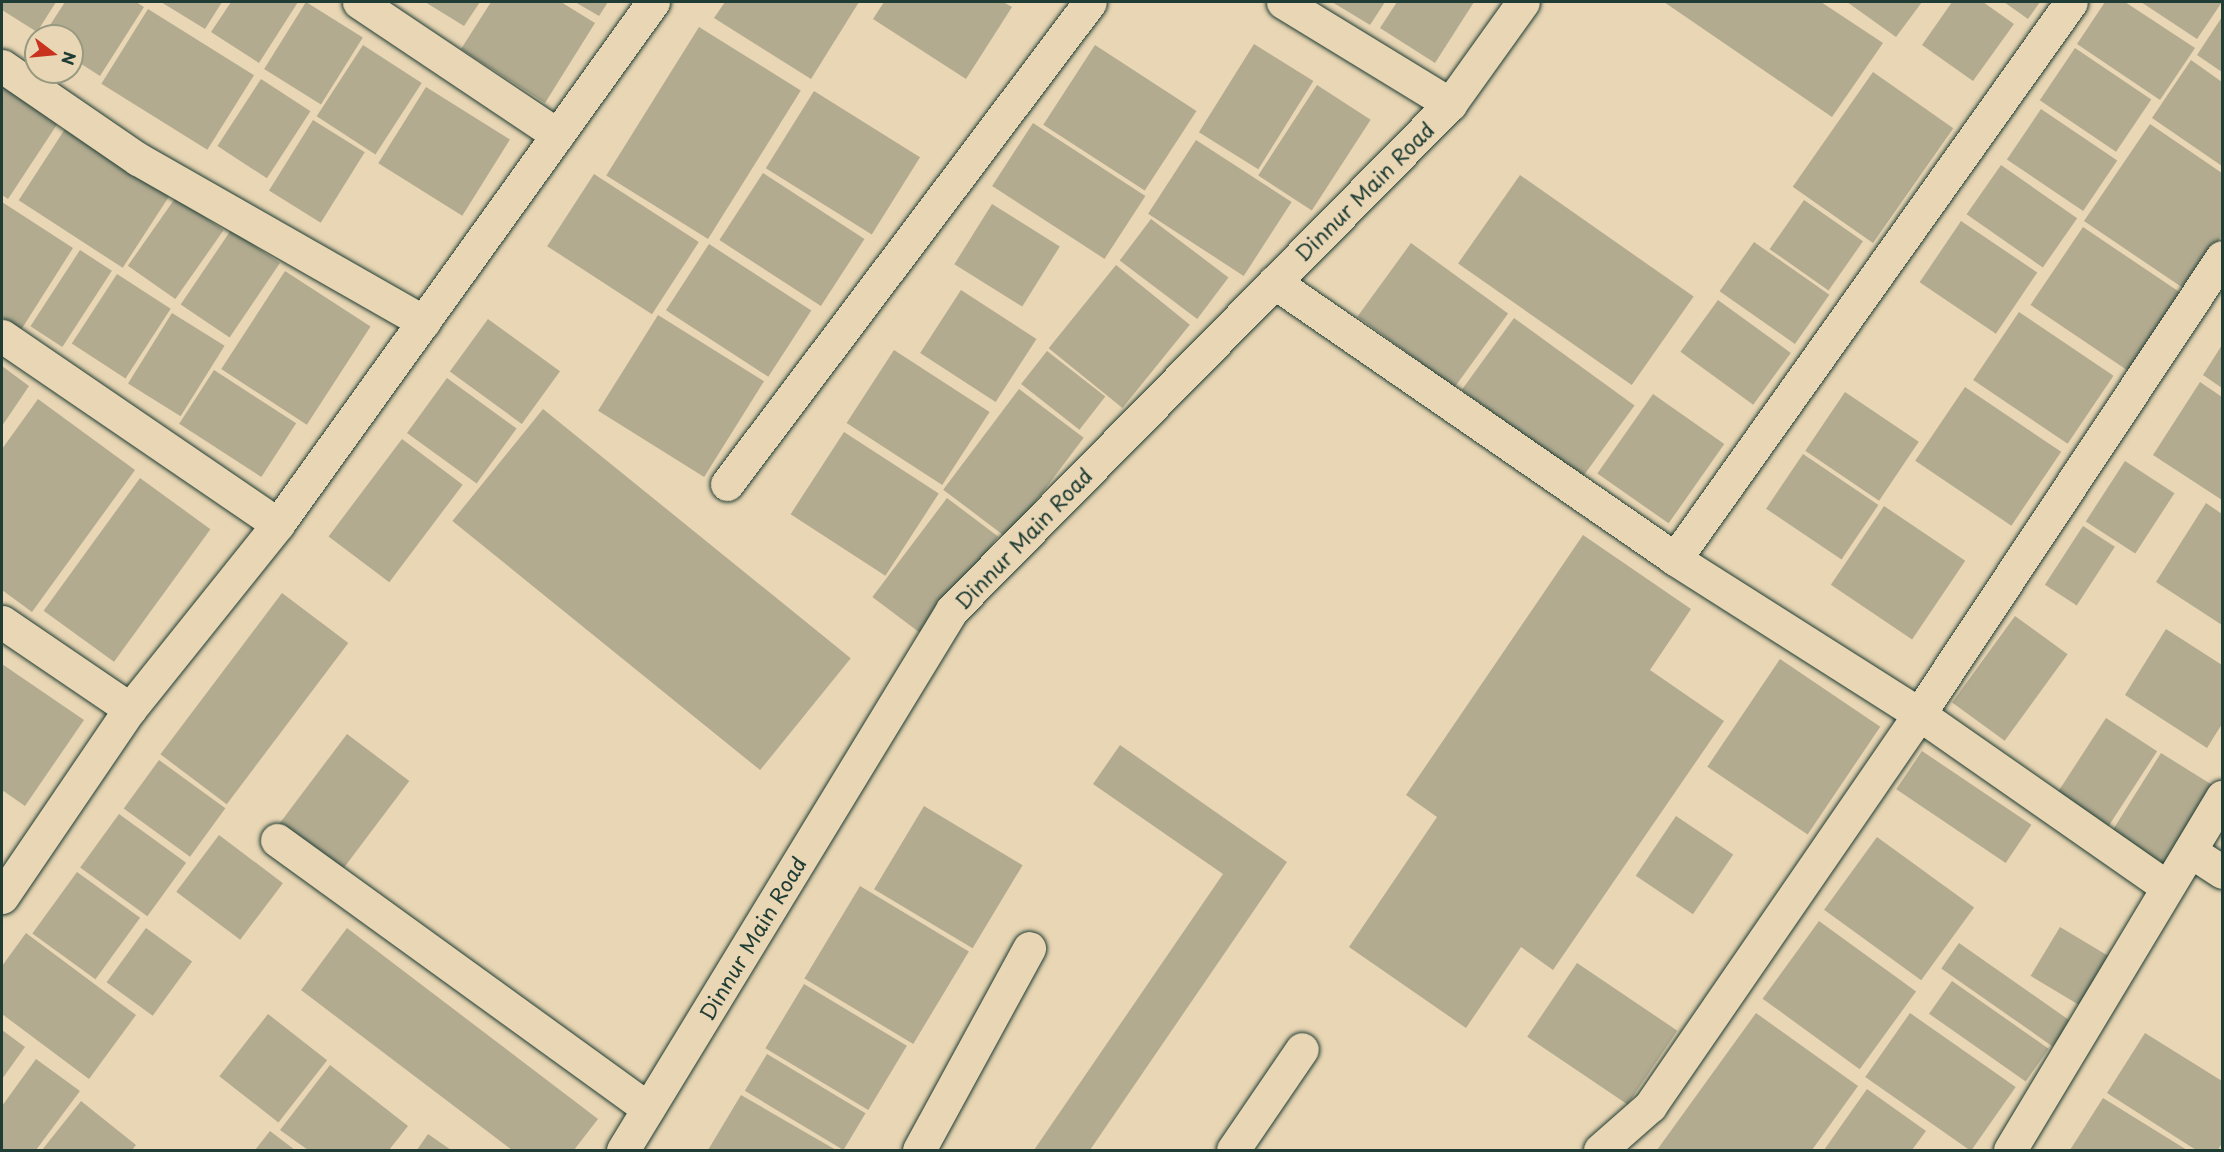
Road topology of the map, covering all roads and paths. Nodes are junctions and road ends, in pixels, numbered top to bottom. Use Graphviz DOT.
graph roads {
  1 [pos="359,2"];
  2 [pos="653,2"];
  3 [pos="1090,2"];
  4 [pos="1283,2"];
  5 [pos="1523,2"];
  6 [pos="2071,2"];
  7 [pos="2,66"];
  8 [pos="1450,104"];
  9 [pos="558,135"];
  10 [pos="2223,257"];
  11 [pos="1274,282"];
  12 [pos="424,322"];
  13 [pos="2,336"];
  14 [pos="727,484"];
  15 [pos="278,524"];
  16 [pos="1676,559"];
  17 [pos="2,622"];
  18 [pos="130,709"];
  19 [pos="1919,714"];
  20 [pos="2223,797"];
  21 [pos="277,840"];
  22 [pos="2190,851"];
  23 [pos="2223,872"];
  24 [pos="2167,887"];
  25 [pos="2,897"];
  26 [pos="1029,948"];
  27 [pos="1302,1049"];
  28 [pos="648,1109"];
  29 [pos="2015,1149"];
  30 [pos="622,1150"];
  31 [pos="919,1150"];
  32 [pos="1233,1150"];
  33 [pos="1600,1150"];
  1 -- 9 [label="street"];
  2 -- 9 [label="street"];
  3 -- 14 [label="street"];
  4 -- 8 [label="street"];
  5 -- 8 [label="street, Dinnur Main Road"];
  6 -- 16 [label="street"];
  7 -- 12 [label="street"];
  8 -- 11 [label="street, Dinnur Main Road"];
  9 -- 12 [label="street"];
  10 -- 19 [label="street"];
  11 -- 16 [label="street"];
  11 -- 28 [label="street, Dinnur Main Road"];
  12 -- 15 [label="street"];
  13 -- 15 [label="street"];
  15 -- 18 [label="street"];
  16 -- 19 [label="street"];
  17 -- 18 [label="street"];
  18 -- 25 [label="street"];
  19 -- 24 [label="street"];
  19 -- 33 [label="street"];
  20 -- 22 [label="street"];
  21 -- 28 [label="street"];
  22 -- 23 [label="street"];
  22 -- 24 [label="street"];
  24 -- 29 [label="street"];
  26 -- 31 [label="street"];
  27 -- 32 [label="street"];
  28 -- 30 [label="street, Dinnur Main Road"];
}
